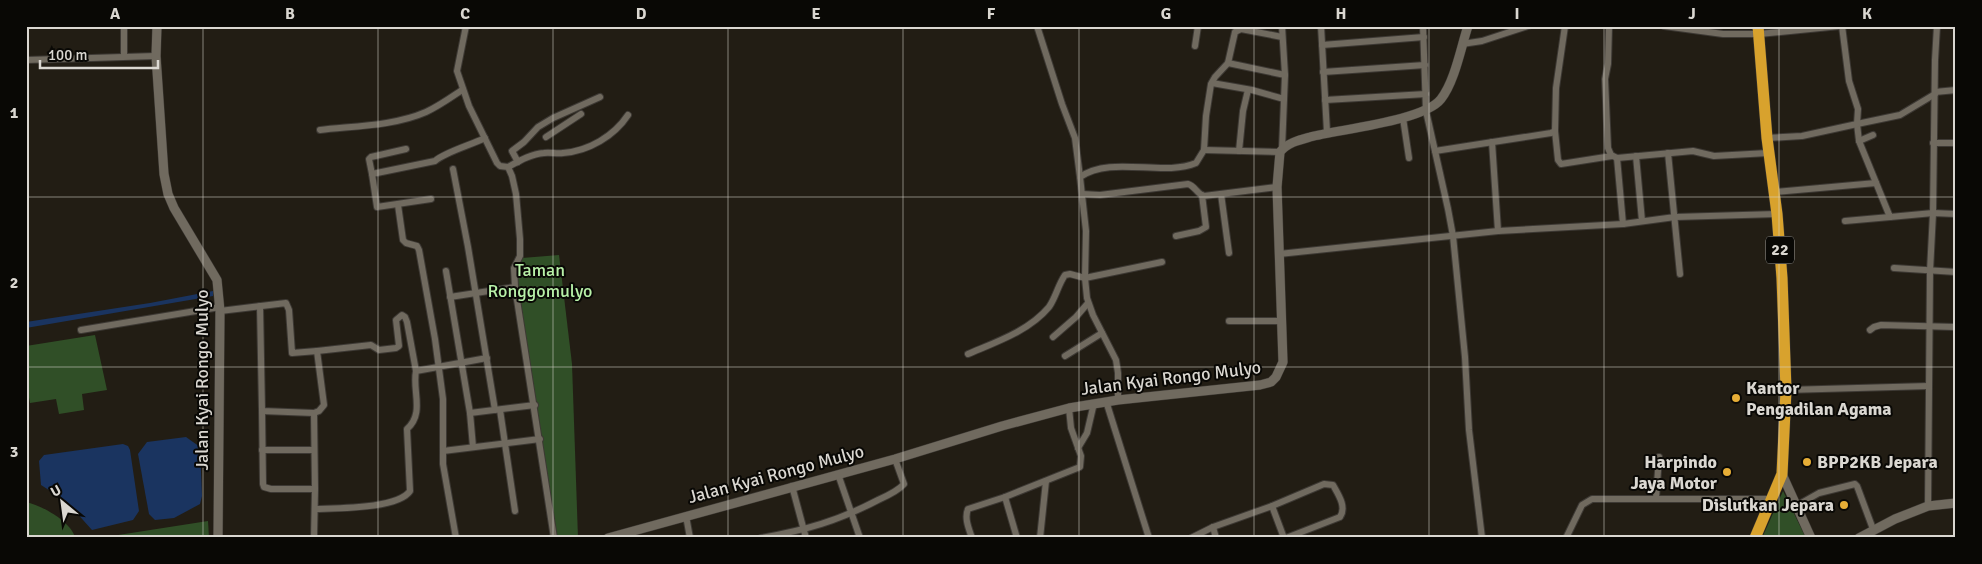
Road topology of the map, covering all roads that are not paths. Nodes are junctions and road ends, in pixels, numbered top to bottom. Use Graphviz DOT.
graph roads {
  1 [pos="124,26"];
  2 [pos="157,26"];
  3 [pos="466,26"];
  4 [pos="1037,26"];
  5 [pos="1198,26"];
  6 [pos="1282,26"];
  7 [pos="1321,26"];
  8 [pos="1423,26"];
  9 [pos="1468,26"];
  10 [pos="1528,26"];
  11 [pos="1565,26"];
  12 [pos="1609,26"];
  13 [pos="1664,26"];
  14 [pos="1841,26"];
  15 [pos="1937,26"];
  16 [pos="1702,29"];
  17 [pos="1758,30"];
  18 [pos="1282,37"];
  19 [pos="1424,37"];
  20 [pos="1462,44"];
  21 [pos="1322,45"];
  22 [pos="1195,46"];
  23 [pos="124,56"];
  24 [pos="156,56"];
  25 [pos="26,60"];
  26 [pos="1228,63"];
  27 [pos="1425,65"];
  28 [pos="1323,72"];
  29 [pos="1285,76"];
  30 [pos="1212,83"];
  31 [pos="462,90"];
  32 [pos="1248,90"];
  33 [pos="1956,90"];
  34 [pos="1935,93"];
  35 [pos="1426,94"];
  36 [pos="600,97"];
  37 [pos="1284,99"];
  38 [pos="1325,100"];
  39 [pos="1426,111"];
  40 [pos="580,114"];
  41 [pos="628,115"];
  42 [pos="1403,118"];
  43 [pos="1857,124"];
  44 [pos="320,130"];
  45 [pos="1555,131"];
  46 [pos="1327,132"];
  47 [pos="1873,135"];
  48 [pos="546,137"];
  49 [pos="486,138"];
  50 [pos="1767,138"];
  51 [pos="1859,140"];
  52 [pos="1492,142"];
  53 [pos="1933,143"];
  54 [pos="1956,143"];
  55 [pos="406,149"];
  56 [pos="1204,150"];
  57 [pos="1239,151"];
  58 [pos="1281,151"];
  59 [pos="1435,151"];
  60 [pos="1668,153"];
  61 [pos="1768,153"];
  62 [pos="1636,156"];
  63 [pos="1615,157"];
  64 [pos="1409,158"];
  65 [pos="518,162"];
  66 [pos="508,167"];
  67 [pos="454,169"];
  68 [pos="372,174"];
  69 [pos="1080,177"];
  70 [pos="1876,184"];
  71 [pos="1277,187"];
  72 [pos="1774,192"];
  73 [pos="1082,194"];
  74 [pos="1221,194"];
  75 [pos="1202,195"];
  76 [pos="431,199"];
  77 [pos="398,204"];
  78 [pos="1933,213"];
  79 [pos="1777,214"];
  80 [pos="1956,214"];
  81 [pos="1675,217"];
  82 [pos="1890,217"];
  83 [pos="1642,221"];
  84 [pos="1845,221"];
  85 [pos="1623,224"];
  86 [pos="1498,231"];
  87 [pos="1176,236"];
  88 [pos="1452,236"];
  89 [pos="1229,253"];
  90 [pos="1279,254"];
  91 [pos="1162,262"];
  92 [pos="1894,268"];
  93 [pos="446,271"];
  94 [pos="1930,271"];
  95 [pos="1956,272"];
  96 [pos="1680,274"];
  97 [pos="1085,278"];
  98 [pos="516,286"];
  99 [pos="475,292"];
  100 [pos="450,297"];
  101 [pos="1088,303"];
  102 [pos="260,306"];
  103 [pos="220,308"];
  104 [pos="1229,321"];
  105 [pos="1282,321"];
  106 [pos="1931,327"];
  107 [pos="1956,327"];
  108 [pos="81,330"];
  109 [pos="1870,330"];
  110 [pos="1102,333"];
  111 [pos="1053,337"];
  112 [pos="316,351"];
  113 [pos="968,354"];
  114 [pos="1064,356"];
  115 [pos="487,358"];
  116 [pos="462,362"];
  117 [pos="438,367"];
  118 [pos="416,371"];
  119 [pos="1929,386"];
  120 [pos="1786,390"];
  121 [pos="1118,400"];
  122 [pos="1106,401"];
  123 [pos="1094,403"];
  124 [pos="535,405"];
  125 [pos="1069,408"];
  126 [pos="497,410"];
  127 [pos="262,411"];
  128 [pos="314,413"];
  129 [pos="470,413"];
  130 [pos="540,440"];
  131 [pos="505,442"];
  132 [pos="473,447"];
  133 [pos="1078,448"];
  134 [pos="262,450"];
  135 [pos="314,450"];
  136 [pos="443,451"];
  137 [pos="1659,457"];
  138 [pos="895,459"];
  139 [pos="838,474"];
  140 [pos="1782,474"];
  141 [pos="1046,481"];
  142 [pos="792,486"];
  143 [pos="315,489"];
  144 [pos="1005,497"];
  145 [pos="1656,498"];
  146 [pos="1771,499"];
  147 [pos="1956,503"];
  148 [pos="1272,506"];
  149 [pos="1796,506"];
  150 [pos="1928,506"];
  151 [pos="315,509"];
  152 [pos="515,511"];
  153 [pos="851,515"];
  154 [pos="686,516"];
  155 [pos="1213,528"];
  156 [pos="803,529"];
  157 [pos="1874,529"];
  158 [pos="777,536"];
  159 [pos="218,538"];
  160 [pos="314,538"];
  161 [pos="456,538"];
  162 [pos="554,538"];
  163 [pos="608,538"];
  164 [pos="690,538"];
  165 [pos="761,538"];
  166 [pos="806,538"];
  167 [pos="860,538"];
  168 [pos="972,538"];
  169 [pos="1018,538"];
  170 [pos="1040,538"];
  171 [pos="1149,538"];
  172 [pos="1191,538"];
  173 [pos="1216,538"];
  174 [pos="1285,538"];
  175 [pos="1482,538"];
  176 [pos="1566,538"];
  177 [pos="1754,538"];
  178 [pos="1811,538"];
  179 [pos="1859,538"];
  1 -- 23 [label="street"];
  2 -- 24 [label="street, Jalan Kyai Rongo Mulyo"];
  3 -- 31 [label="street"];
  4 -- 69 [label="street"];
  5 -- 22 [label="street"];
  6 -- 18 [label="street"];
  7 -- 21 [label="street"];
  8 -- 19 [label="street"];
  9 -- 20 [label="street"];
  10 -- 20 [label="street"];
  11 -- 45 [label="street"];
  12 -- 63 [label="street"];
  13 -- 16 [label="street"];
  14 -- 17 [label="street"];
  14 -- 43 [label="street"];
  15 -- 34 [label="street"];
  16 -- 17 [label="street"];
  17 -- 50 [label="highway, 22"];
  18 -- 26 [label="street"];
  18 -- 29 [label="street"];
  19 -- 21 [label="street"];
  19 -- 27 [label="street"];
  20 -- 39 [label="street"];
  21 -- 28 [label="street"];
  23 -- 24 [label="street"];
  23 -- 25 [label="street"];
  24 -- 103 [label="street, Jalan Kyai Rongo Mulyo"];
  26 -- 29 [label="street"];
  26 -- 30 [label="street"];
  27 -- 28 [label="street"];
  27 -- 35 [label="street"];
  28 -- 38 [label="street"];
  29 -- 37 [label="street"];
  30 -- 32 [label="street"];
  30 -- 56 [label="street"];
  31 -- 44 [label="street"];
  31 -- 49 [label="street"];
  32 -- 37 [label="street"];
  32 -- 57 [label="street"];
  33 -- 34 [label="street"];
  34 -- 43 [label="street"];
  34 -- 53 [label="street"];
  35 -- 38 [label="street"];
  35 -- 39 [label="street"];
  36 -- 65 [label="street"];
  37 -- 58 [label="street"];
  38 -- 46 [label="street"];
  39 -- 42 [label="street"];
  39 -- 59 [label="street"];
  40 -- 48 [label="street"];
  41 -- 65 [label="street"];
  42 -- 46 [label="street"];
  42 -- 64 [label="street"];
  43 -- 50 [label="street"];
  43 -- 51 [label="street"];
  45 -- 52 [label="street"];
  45 -- 63 [label="street"];
  46 -- 58 [label="street"];
  47 -- 51 [label="street"];
  49 -- 66 [label="street"];
  49 -- 68 [label="street"];
  50 -- 61 [label="highway, 22"];
  51 -- 70 [label="street"];
  52 -- 59 [label="street"];
  52 -- 86 [label="street"];
  53 -- 54 [label="street"];
  53 -- 78 [label="street"];
  55 -- 68 [label="street"];
  56 -- 57 [label="street"];
  56 -- 69 [label="street"];
  57 -- 58 [label="street"];
  58 -- 71 [label="street, Jalan Kyai Rongo Mulyo"];
  59 -- 88 [label="street"];
  60 -- 61 [label="street"];
  60 -- 62 [label="street"];
  60 -- 81 [label="street"];
  61 -- 72 [label="highway, 22"];
  62 -- 63 [label="street"];
  62 -- 83 [label="street"];
  63 -- 85 [label="street"];
  65 -- 66 [label="street"];
  66 -- 98 [label="street"];
  67 -- 99 [label="street"];
  68 -- 77 [label="street"];
  69 -- 73 [label="street"];
  70 -- 72 [label="street"];
  70 -- 82 [label="street"];
  71 -- 74 [label="street"];
  71 -- 90 [label="street, Jalan Kyai Rongo Mulyo"];
  72 -- 79 [label="highway, 22"];
  73 -- 75 [label="street"];
  73 -- 97 [label="street"];
  74 -- 75 [label="street"];
  74 -- 89 [label="street"];
  75 -- 87 [label="street"];
  76 -- 77 [label="street"];
  77 -- 117 [label="street"];
  78 -- 80 [label="street"];
  78 -- 82 [label="street"];
  78 -- 94 [label="street"];
  79 -- 81 [label="street"];
  79 -- 120 [label="highway, 22"];
  81 -- 83 [label="street"];
  81 -- 96 [label="street"];
  82 -- 84 [label="street"];
  83 -- 85 [label="street"];
  85 -- 86 [label="street"];
  86 -- 88 [label="street"];
  88 -- 90 [label="street"];
  88 -- 175 [label="street"];
  90 -- 105 [label="street, Jalan Kyai Rongo Mulyo"];
  91 -- 97 [label="street"];
  92 -- 94 [label="street"];
  93 -- 100 [label="street"];
  94 -- 95 [label="street"];
  94 -- 106 [label="street"];
  97 -- 101 [label="street"];
  97 -- 113 [label="street"];
  98 -- 99 [label="street"];
  98 -- 124 [label="street"];
  99 -- 100 [label="street"];
  99 -- 115 [label="street"];
  100 -- 116 [label="street"];
  101 -- 110 [label="street"];
  101 -- 111 [label="street"];
  102 -- 103 [label="street"];
  102 -- 112 [label="street"];
  102 -- 127 [label="street"];
  103 -- 108 [label="street"];
  103 -- 159 [label="street, Jalan Kyai Rongo Mulyo"];
  104 -- 105 [label="street"];
  105 -- 121 [label="street, Jalan Kyai Rongo Mulyo"];
  106 -- 107 [label="street"];
  106 -- 109 [label="street"];
  106 -- 119 [label="street"];
  110 -- 114 [label="street"];
  110 -- 121 [label="street"];
  112 -- 118 [label="street"];
  112 -- 128 [label="street"];
  115 -- 116 [label="street"];
  115 -- 126 [label="street"];
  116 -- 117 [label="street"];
  116 -- 129 [label="street"];
  117 -- 118 [label="street"];
  117 -- 136 [label="street"];
  118 -- 151 [label="street"];
  119 -- 120 [label="street"];
  119 -- 150 [label="street"];
  120 -- 140 [label="highway, 22"];
  121 -- 122 [label="street, Jalan Kyai Rongo Mulyo"];
  122 -- 123 [label="street, Jalan Kyai Rongo Mulyo"];
  122 -- 171 [label="street"];
  123 -- 125 [label="street, Jalan Kyai Rongo Mulyo"];
  123 -- 133 [label="street"];
  124 -- 126 [label="street"];
  124 -- 130 [label="street"];
  125 -- 133 [label="street"];
  125 -- 138 [label="street, Jalan Kyai Rongo Mulyo"];
  126 -- 129 [label="street"];
  126 -- 131 [label="street"];
  127 -- 128 [label="street"];
  127 -- 134 [label="street"];
  128 -- 135 [label="street"];
  129 -- 132 [label="street"];
  130 -- 131 [label="street"];
  130 -- 162 [label="street"];
  131 -- 132 [label="street"];
  131 -- 152 [label="street"];
  132 -- 136 [label="street"];
  133 -- 141 [label="street"];
  134 -- 135 [label="street"];
  134 -- 143 [label="street"];
  135 -- 143 [label="street"];
  136 -- 161 [label="street"];
  137 -- 145 [label="street"];
  138 -- 139 [label="street, Jalan Kyai Rongo Mulyo"];
  138 -- 153 [label="street"];
  139 -- 142 [label="street, Jalan Kyai Rongo Mulyo"];
  139 -- 153 [label="street"];
  140 -- 146 [label="highway, 22"];
  140 -- 149 [label="street"];
  141 -- 144 [label="street"];
  141 -- 170 [label="street"];
  142 -- 154 [label="street, Jalan Kyai Rongo Mulyo"];
  142 -- 156 [label="street"];
  143 -- 151 [label="street"];
  144 -- 168 [label="street"];
  144 -- 169 [label="street"];
  145 -- 146 [label="street"];
  145 -- 176 [label="street"];
  146 -- 177 [label="highway, 22"];
  147 -- 150 [label="street"];
  148 -- 155 [label="street"];
  148 -- 174 [label="street"];
  148 -- 174 [label="street"];
  149 -- 157 [label="street"];
  149 -- 178 [label="street"];
  150 -- 157 [label="street"];
  151 -- 160 [label="street"];
  153 -- 156 [label="street"];
  153 -- 167 [label="street"];
  154 -- 163 [label="street, Jalan Kyai Rongo Mulyo"];
  154 -- 164 [label="street"];
  155 -- 172 [label="street"];
  155 -- 173 [label="street"];
  156 -- 158 [label="street"];
  156 -- 166 [label="street"];
  157 -- 179 [label="street"];
  158 -- 165 [label="street"];
}
